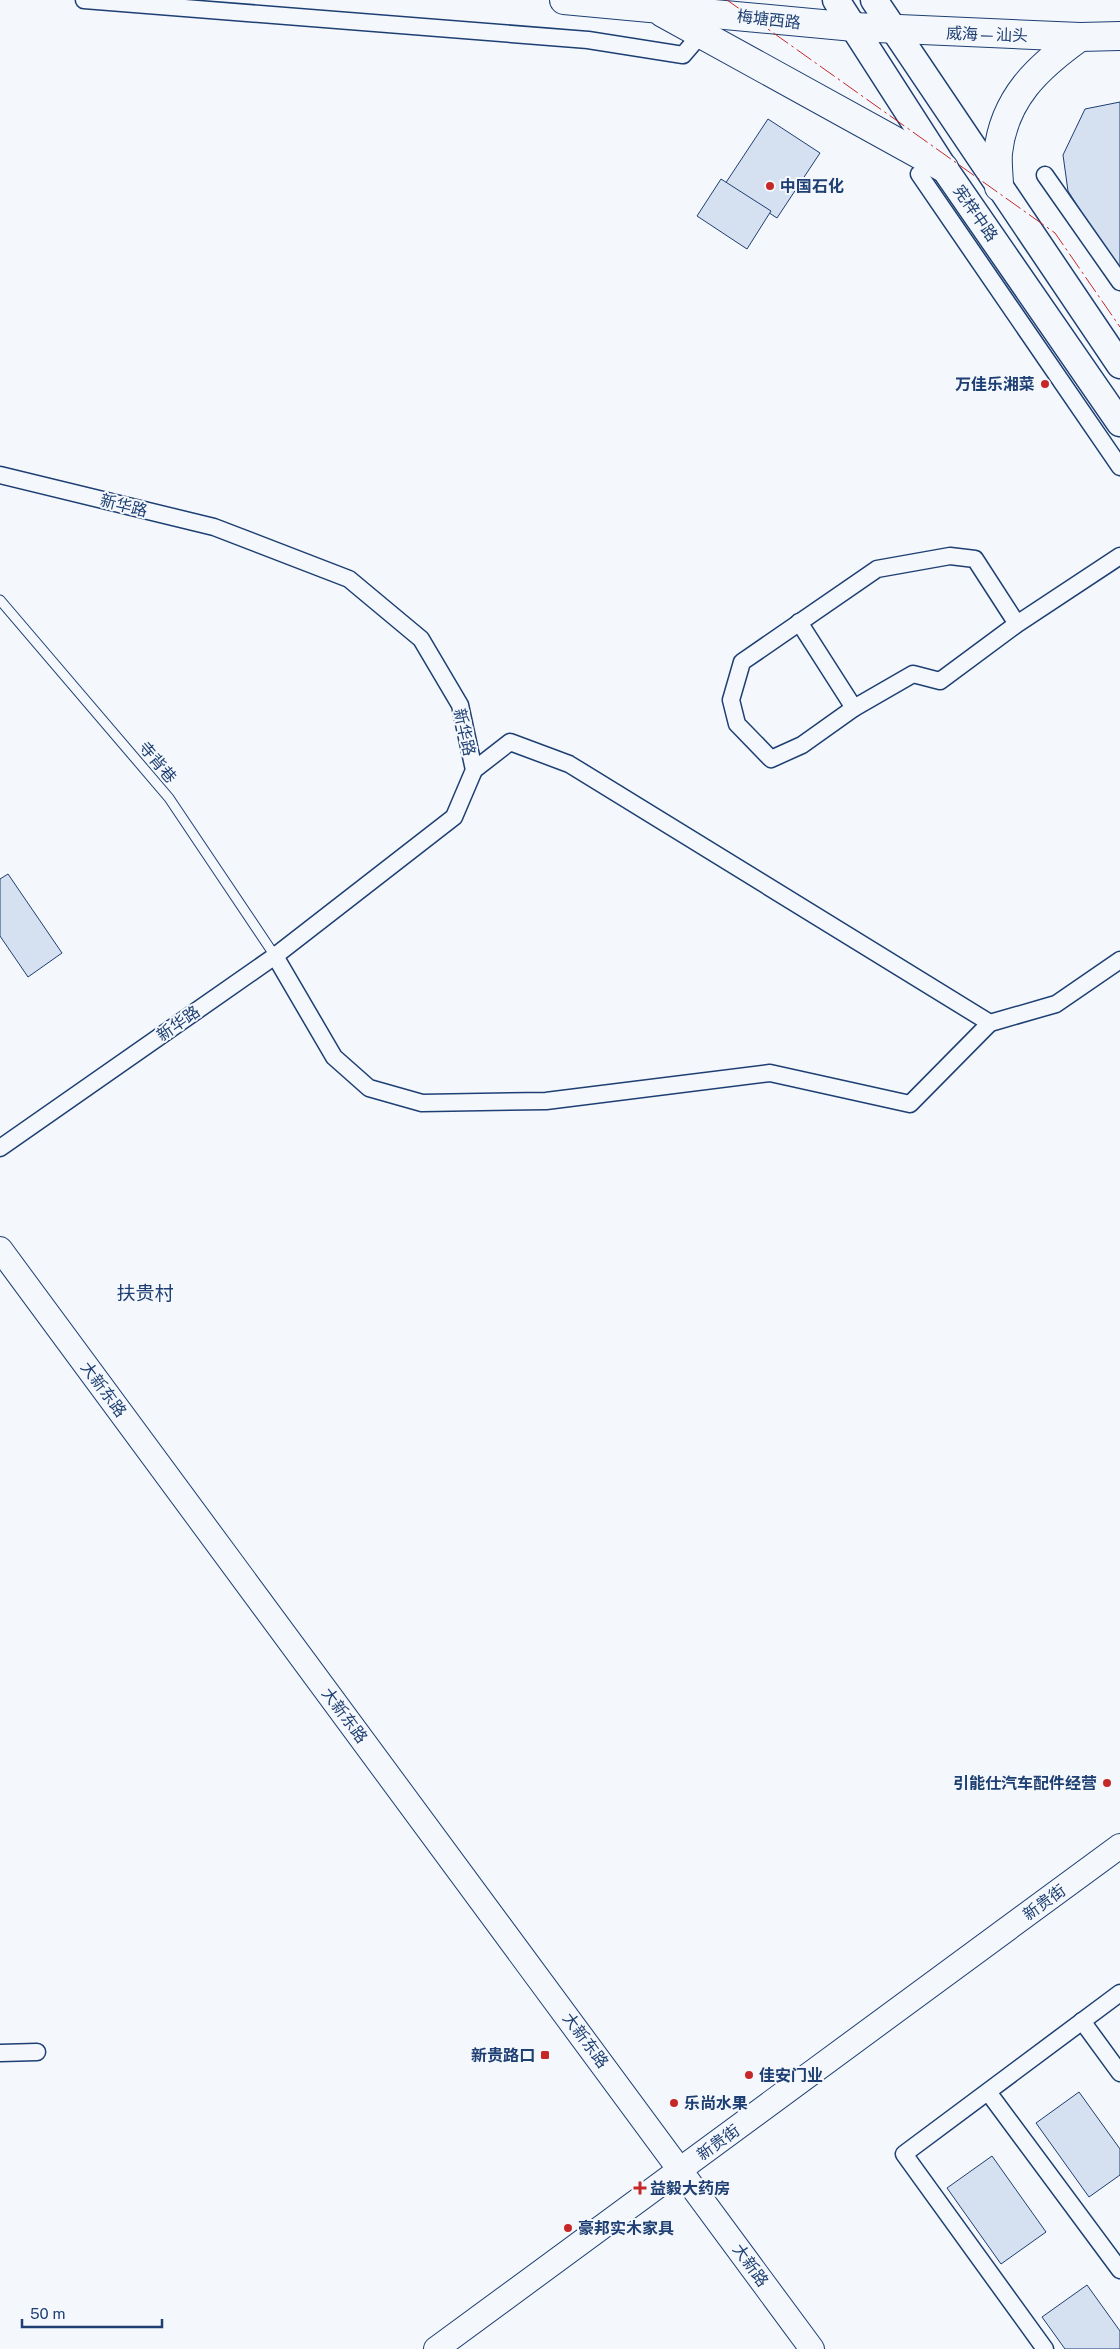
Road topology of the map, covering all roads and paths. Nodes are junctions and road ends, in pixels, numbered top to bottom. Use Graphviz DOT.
graph roads {
  1 [pos="84,0"];
  2 [pos="564,0"];
  3 [pos="836,0"];
  4 [pos="874,0"];
  5 [pos="653,8"];
  6 [pos="854,28"];
  7 [pos="894,30"];
  8 [pos="701,34"];
  9 [pos="1080,37"];
  10 [pos="1118,38"];
  11 [pos="932,171"];
  12 [pos="1045,175"];
  13 [pos="999,187"];
  14 [pos="1120,282"];
  15 [pos="1120,365"];
  16 [pos="1120,423"];
  17 [pos="1120,467"];
  18 [pos="0,475"];
  19 [pos="1120,556"];
  20 [pos="0,600"];
  21 [pos="799,622"];
  22 [pos="1016,624"];
  23 [pos="854,708"];
  24 [pos="474,770"];
  25 [pos="275,956"];
  26 [pos="1120,960"];
  27 [pos="990,1023"];
  28 [pos="0,1148"];
  29 [pos="0,1249"];
  30 [pos="0,1275"];
  31 [pos="1120,1846"];
  32 [pos="1120,1867"];
  33 [pos="1120,1993"];
  34 [pos="1082,2021"];
  35 [pos="37,2052"];
  36 [pos="0,2053"];
  37 [pos="1120,2073"];
  38 [pos="988,2092"];
  39 [pos="679,2180"];
  40 [pos="1120,2270"];
  41 [pos="436,2349"];
  42 [pos="462,2349"];
  43 [pos="792,2349"];
  44 [pos="812,2349"];
  45 [pos="1046,2349"];
  1 -- 8 [label="street"];
  2 -- 5 [label="highway, 梅塘西路"];
  3 -- 6 [label="main road, 宪梓中路"];
  4 -- 7 [label="main road, 宪梓中路"];
  5 -- 6 [label="highway, 梅塘西路"];
  5 -- 8 [label="highway"];
  6 -- 7 [label="highway, 威海—汕头"];
  6 -- 11 [label="main road, 宪梓中路"];
  7 -- 9 [label="highway, 威海—汕头"];
  7 -- 13 [label="main road, 宪梓中路"];
  8 -- 11 [label="highway"];
  9 -- 10 [label="highway, 威海—汕头"];
  9 -- 13 [label="highway"];
  11 -- 16 [label="main road, 宪梓中路"];
  11 -- 17 [label="street"];
  12 -- 14 [label="street"];
  13 -- 15 [label="main road, 宪梓中路"];
  18 -- 24 [label="street, 新华路"];
  19 -- 22 [label="street"];
  20 -- 25 [label="lane, 寺背巷"];
  21 -- 22 [label="street"];
  21 -- 23 [label="street"];
  21 -- 23 [label="street"];
  22 -- 23 [label="street"];
  24 -- 25 [label="street, 新华路"];
  24 -- 27 [label="street"];
  25 -- 27 [label="street"];
  25 -- 28 [label="street, 新华路"];
  26 -- 27 [label="street"];
  29 -- 39 [label="street, 大新东路"];
  30 -- 39 [label="street, 大新东路"];
  31 -- 39 [label="street, 新贵街"];
  32 -- 39 [label="street, 新贵街"];
  33 -- 34 [label="street"];
  34 -- 37 [label="street"];
  34 -- 38 [label="street"];
  35 -- 36 [label="street"];
  38 -- 40 [label="street"];
  38 -- 45 [label="street"];
  39 -- 41 [label="street, 新贵街"];
  39 -- 42 [label="street, 新贵街"];
  39 -- 43 [label="street, 大新路"];
  39 -- 44 [label="street, 大新路"];
}
